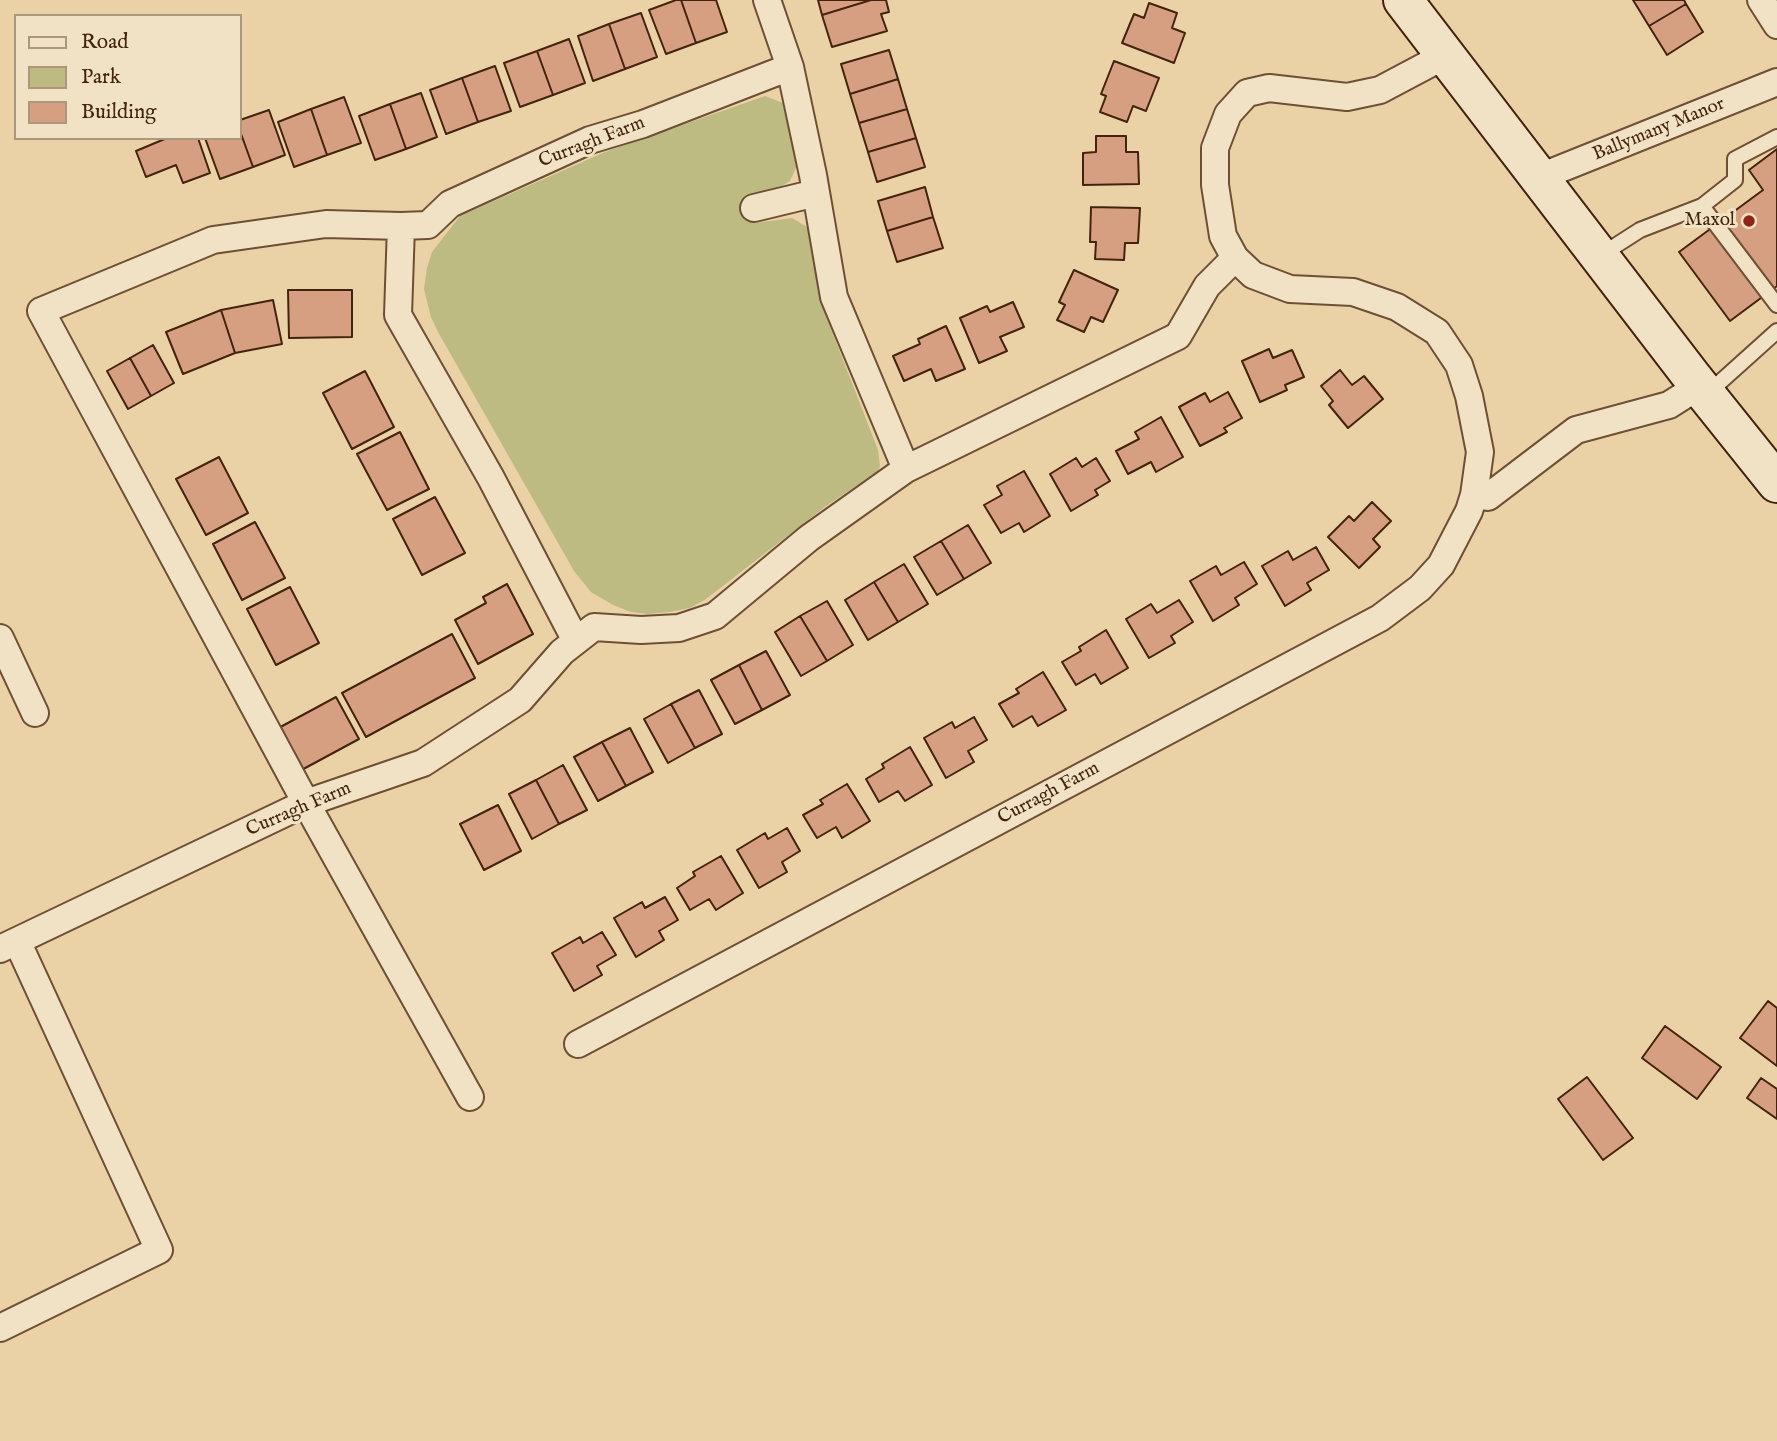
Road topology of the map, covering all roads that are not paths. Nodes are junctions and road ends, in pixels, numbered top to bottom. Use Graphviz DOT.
graph roads {
  1 [pos="767,0"];
  2 [pos="1403,0"];
  3 [pos="1761,0"];
  4 [pos="1777,25"];
  5 [pos="1446,55"];
  6 [pos="790,67"];
  7 [pos="1777,82"];
  8 [pos="1777,137"];
  9 [pos="1540,177"];
  10 [pos="816,193"];
  11 [pos="1702,205"];
  12 [pos="754,208"];
  13 [pos="401,226"];
  14 [pos="1600,256"];
  15 [pos="1235,258"];
  16 [pos="1777,305"];
  17 [pos="1774,339"];
  18 [pos="1702,390"];
  19 [pos="906,469"];
  20 [pos="1777,483"];
  21 [pos="1474,495"];
  22 [pos="0,638"];
  23 [pos="576,640"];
  24 [pos="35,713"];
  25 [pos="306,803"];
  26 [pos="8,945"];
  27 [pos="578,1044"];
  28 [pos="470,1097"];
  29 [pos="0,1328"];
  1 -- 6 [label="street"];
  2 -- 5 [label="main road"];
  3 -- 4 [label="street"];
  5 -- 9 [label="main road"];
  5 -- 15 [label="street"];
  6 -- 10 [label="street"];
  6 -- 13 [label="street, Curragh Farm"];
  7 -- 9 [label="street, Ballymany Manor"];
  8 -- 11 [label="lane"];
  9 -- 14 [label="main road"];
  10 -- 12 [label="street"];
  10 -- 19 [label="street"];
  11 -- 14 [label="lane"];
  11 -- 16 [label="lane"];
  13 -- 23 [label="street"];
  13 -- 25 [label="street, Curragh Farm"];
  14 -- 18 [label="main road"];
  15 -- 19 [label="street, Curragh Farm"];
  15 -- 21 [label="street, Curragh Farm"];
  17 -- 18 [label="lane"];
  18 -- 20 [label="main road"];
  18 -- 21 [label="street"];
  19 -- 23 [label="street, Curragh Farm"];
  21 -- 27 [label="street, Curragh Farm"];
  22 -- 24 [label="street"];
  23 -- 25 [label="street, Curragh Farm"];
  25 -- 26 [label="street, Curragh Farm"];
  25 -- 28 [label="street"];
  26 -- 29 [label="street"];
}
